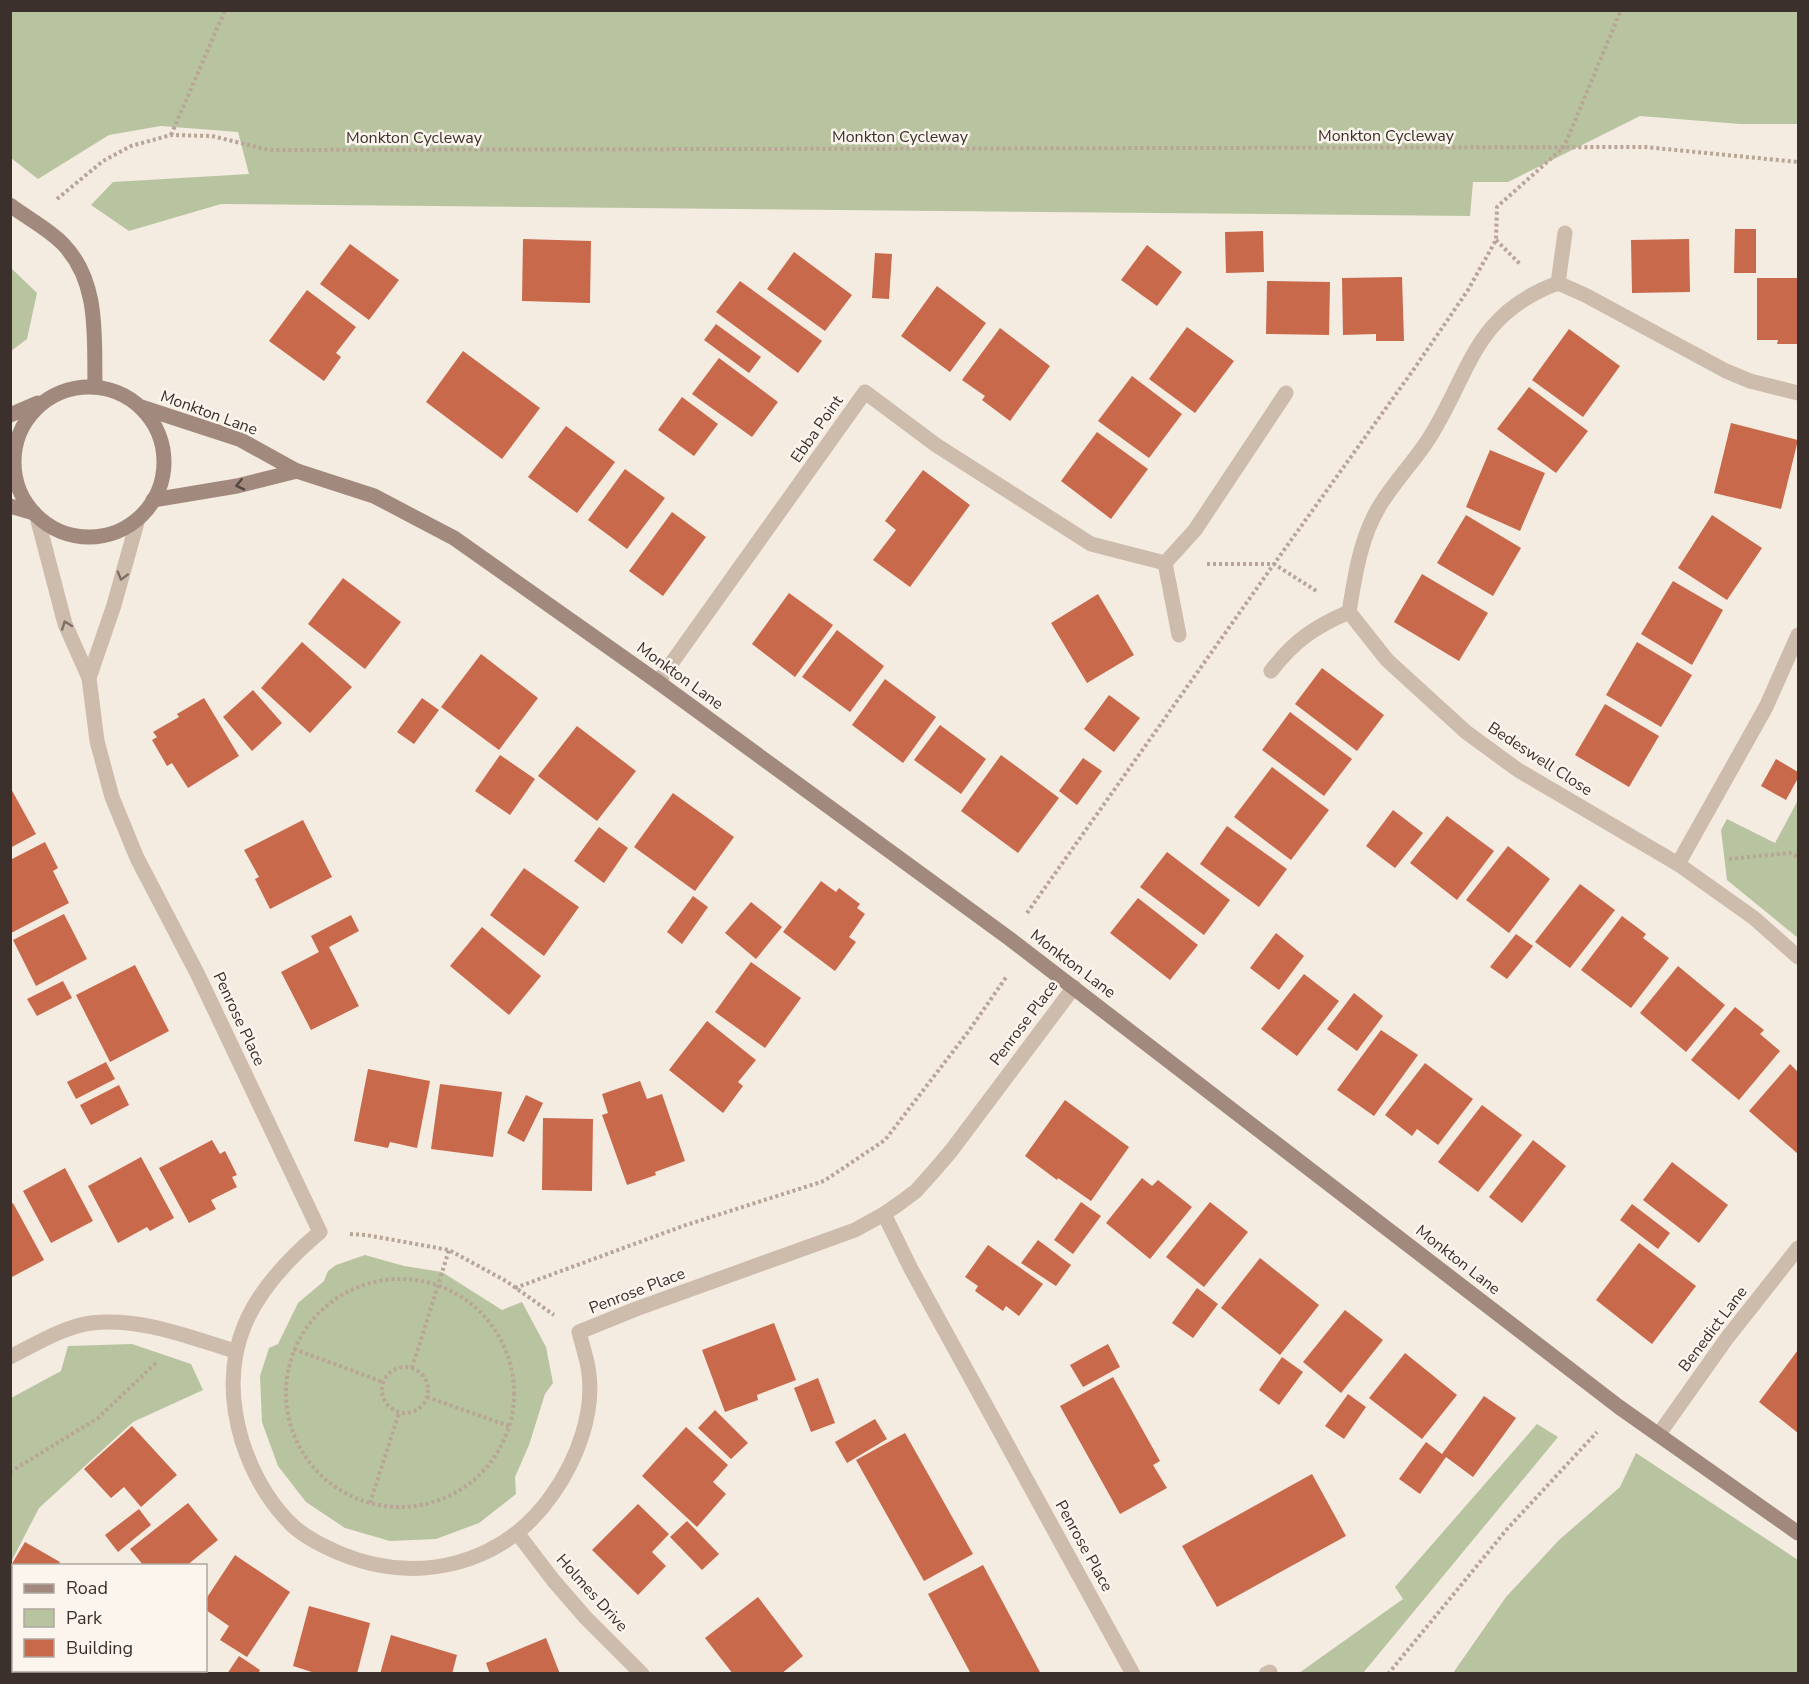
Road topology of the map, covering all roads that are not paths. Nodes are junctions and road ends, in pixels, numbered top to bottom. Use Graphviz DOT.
graph roads {
  1 [pos="10,205"];
  2 [pos="1565,233"];
  3 [pos="1558,283"];
  4 [pos="95,387"];
  5 [pos="1286,393"];
  6 [pos="1798,393"];
  7 [pos="48,399"];
  8 [pos="141,407"];
  9 [pos="10,415"];
  10 [pos="297,471"];
  11 [pos="153,500"];
  12 [pos="10,506"];
  13 [pos="35,515"];
  14 [pos="138,519"];
  15 [pos="1165,563"];
  16 [pos="1349,612"];
  17 [pos="1179,635"];
  18 [pos="1798,635"];
  19 [pos="1271,671"];
  20 [pos="89,678"];
  21 [pos="658,682"];
  22 [pos="1678,864"];
  23 [pos="1798,957"];
  24 [pos="1074,987"];
  25 [pos="884,1215"];
  26 [pos="1798,1248"];
  27 [pos="235,1351"];
  28 [pos="10,1357"];
  29 [pos="1659,1434"];
  30 [pos="1798,1533"];
  31 [pos="518,1534"];
  32 [pos="642,1674"];
  33 [pos="1133,1674"];
  1 -- 4 [label="street"];
  2 -- 3 [label="street"];
  3 -- 6 [label="street"];
  3 -- 16 [label="street"];
  4 -- 7 [label="street"];
  4 -- 8 [label="street"];
  5 -- 15 [label="street"];
  7 -- 9 [label="street"];
  7 -- 13 [label="street"];
  8 -- 10 [label="street, Monkton Lane"];
  8 -- 11 [label="street"];
  10 -- 11 [label="street, one-way"];
  10 -- 21 [label="street, Monkton Lane"];
  11 -- 14 [label="street"];
  12 -- 13 [label="street"];
  13 -- 14 [label="street"];
  20 -- 13 [label="street, Penrose Place, one-way"];
  14 -- 20 [label="street, Penrose Place, one-way"];
  15 -- 17 [label="street"];
  15 -- 21 [label="street, Ebba Point"];
  16 -- 19 [label="street"];
  16 -- 22 [label="street, Bedeswell Close"];
  18 -- 22 [label="street"];
  20 -- 27 [label="street, Penrose Place"];
  21 -- 24 [label="street, Monkton Lane"];
  22 -- 23 [label="street, Bedeswell Close"];
  24 -- 25 [label="street, Penrose Place"];
  24 -- 29 [label="street, Monkton Lane"];
  25 -- 31 [label="street, Penrose Place"];
  25 -- 33 [label="street, Penrose Place"];
  26 -- 29 [label="street, Benedict Lane"];
  27 -- 28 [label="street"];
  27 -- 31 [label="street, Penrose Place"];
  29 -- 30 [label="street, Monkton Lane"];
  31 -- 32 [label="street, Holmes Drive"];
}
